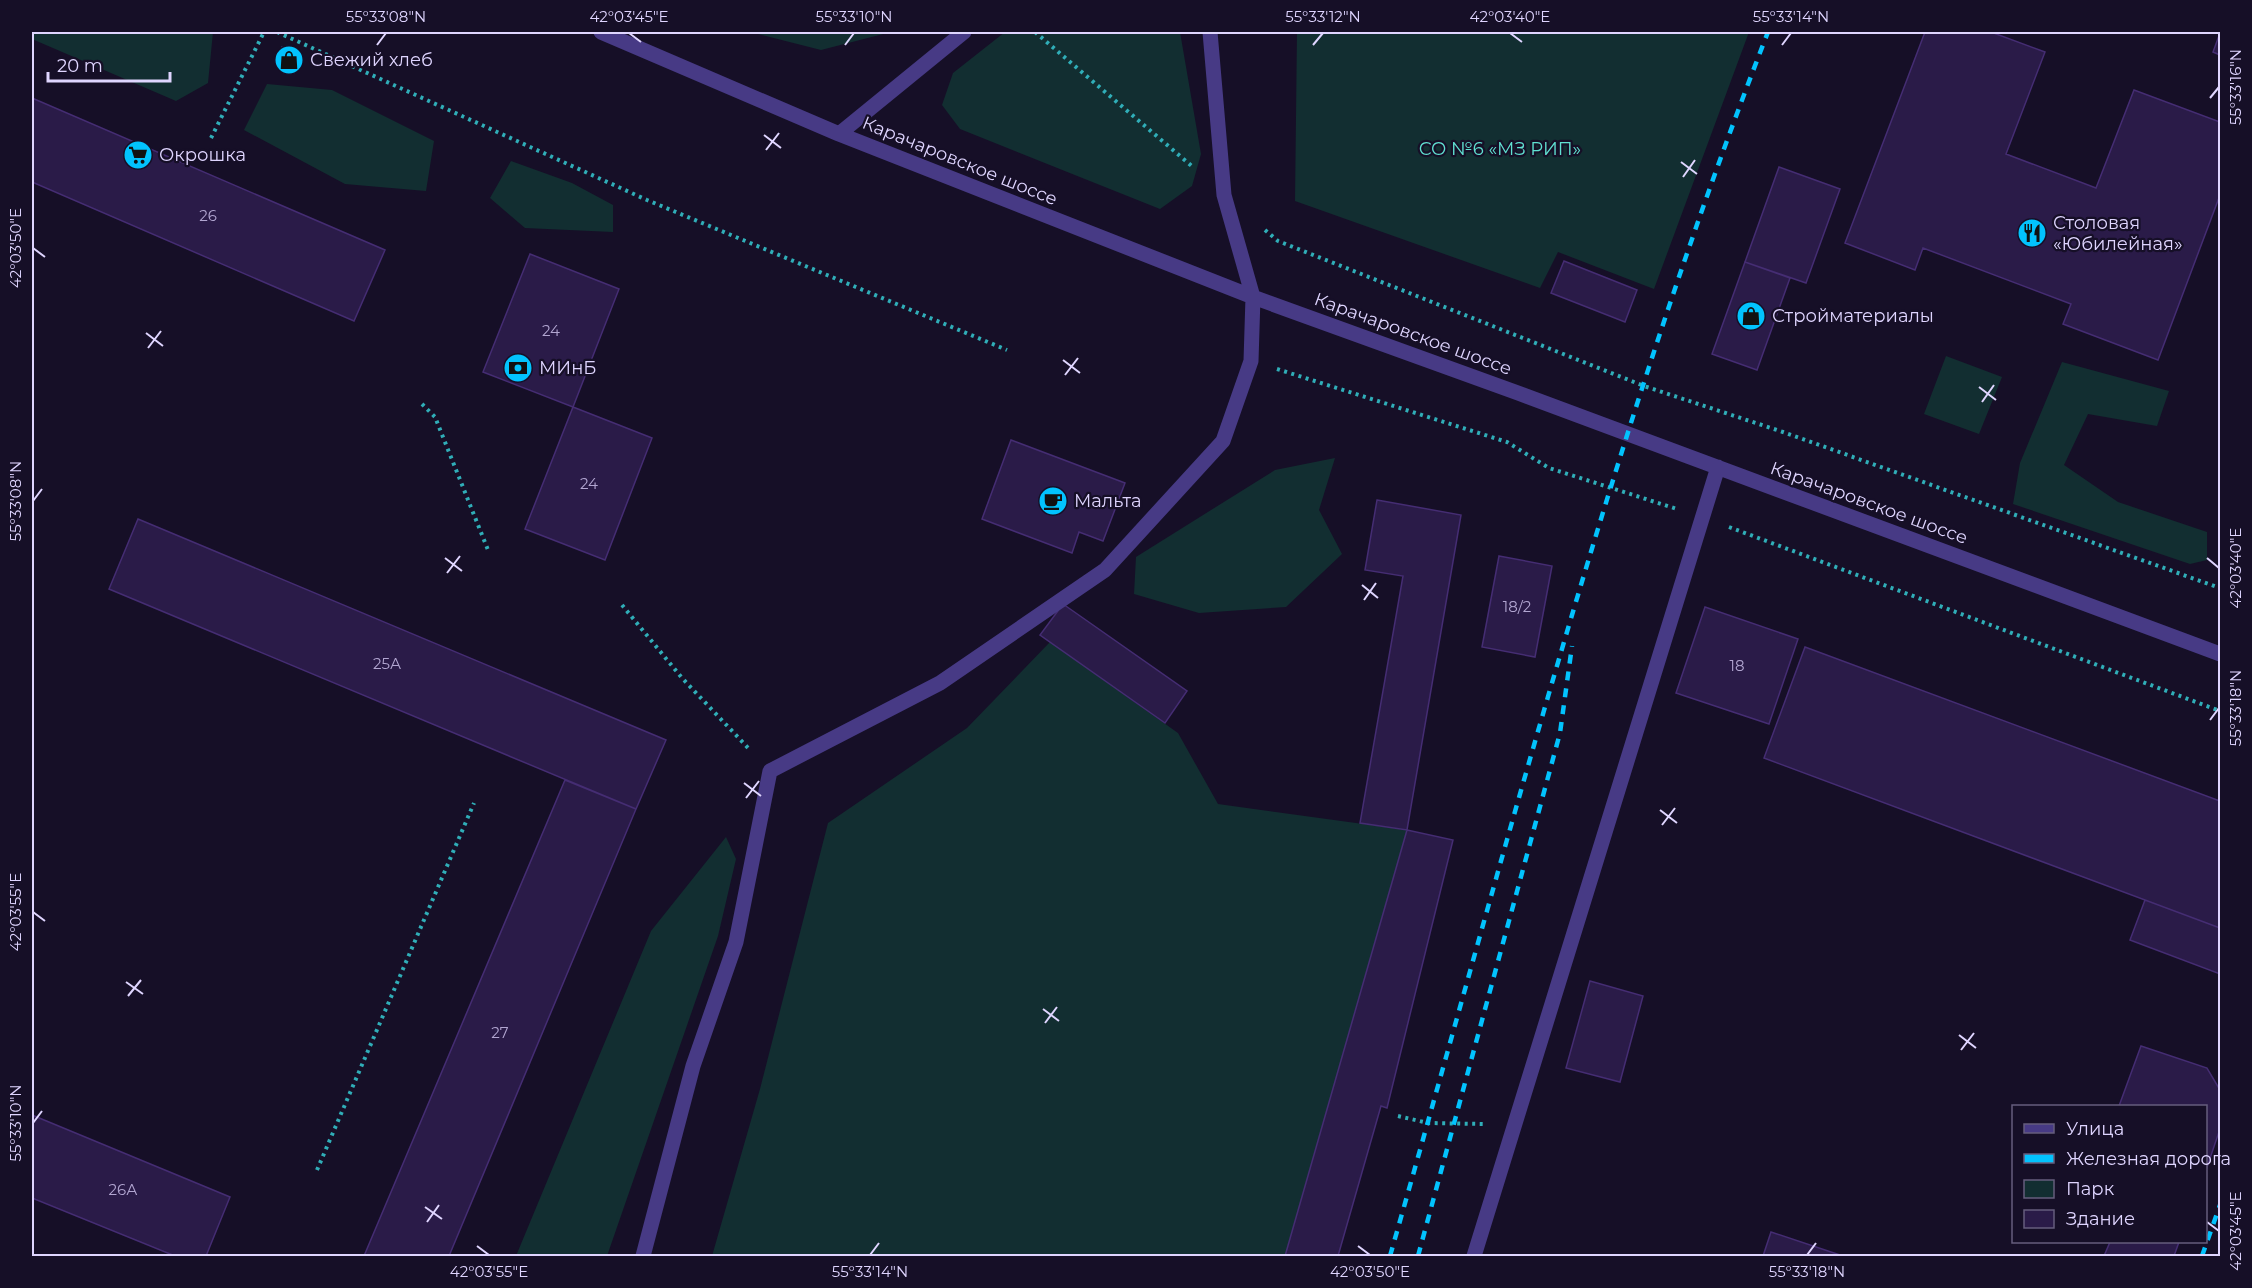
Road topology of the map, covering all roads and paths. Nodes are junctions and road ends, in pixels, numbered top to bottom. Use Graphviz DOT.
graph roads {
  1 [pos="264,32"];
  2 [pos="277,32"];
  3 [pos="601,32"];
  4 [pos="964,32"];
  5 [pos="1035,32"];
  6 [pos="1210,32"];
  7 [pos="839,134"];
  8 [pos="211,138"];
  9 [pos="1224,195"];
  10 [pos="1260,226"];
  11 [pos="1253,297"];
  12 [pos="1007,350"];
  13 [pos="1251,361"];
  14 [pos="422,404"];
  15 [pos="1718,467"];
  16 [pos="1705,518"];
  17 [pos="488,550"];
  18 [pos="2220,588"];
  19 [pos="622,605"];
  20 [pos="2220,654"];
  21 [pos="2220,711"];
  22 [pos="770,771"];
  23 [pos="474,803"];
  24 [pos="1398,1116"];
  25 [pos="1515,1126"];
  26 [pos="317,1170"];
  27 [pos="643,1257"];
  28 [pos="1474,1257"];
  1 -- 8 [label="path"];
  2 -- 12 [label="path"];
  3 -- 7 [label="street, Карачаровское шоссе"];
  4 -- 7 [label="street"];
  5 -- 9 [label="path"];
  6 -- 9 [label="street"];
  7 -- 11 [label="street, Карачаровское шоссе"];
  9 -- 11 [label="street"];
  10 -- 18 [label="path"];
  11 -- 13 [label="street"];
  11 -- 15 [label="street, Карачаровское шоссе"];
  13 -- 16 [label="path"];
  13 -- 22 [label="street"];
  14 -- 17 [label="path"];
  15 -- 16 [label="street"];
  15 -- 20 [label="street, Карачаровское шоссе"];
  16 -- 21 [label="path"];
  16 -- 25 [label="street"];
  19 -- 22 [label="path"];
  22 -- 27 [label="street"];
  23 -- 26 [label="path"];
  24 -- 25 [label="path"];
  25 -- 28 [label="street"];
}
